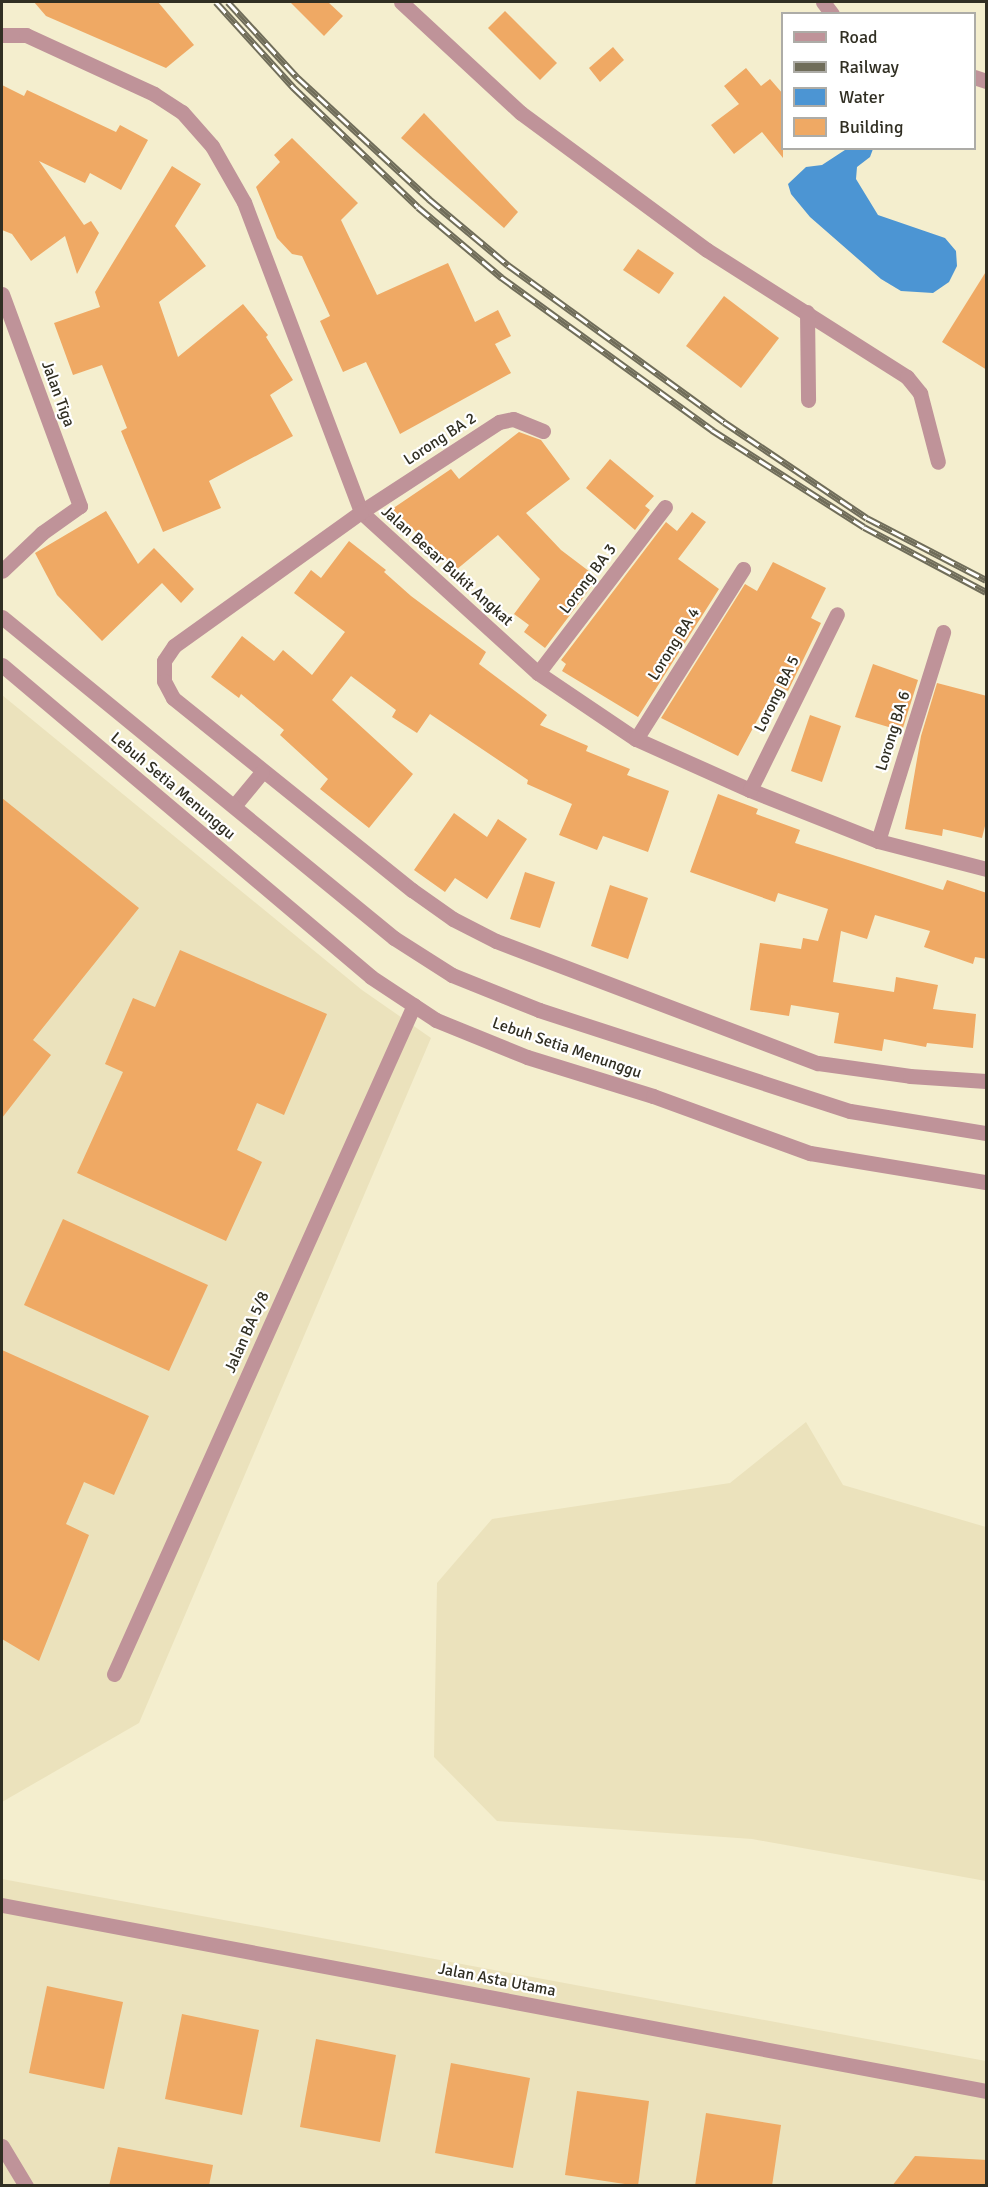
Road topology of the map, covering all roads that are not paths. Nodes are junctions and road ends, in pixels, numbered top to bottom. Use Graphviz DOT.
graph roads {
  1 [pos="401,2"];
  2 [pos="2,35"];
  3 [pos="2,294"];
  4 [pos="807,312"];
  5 [pos="808,400"];
  6 [pos="543,431"];
  7 [pos="938,462"];
  8 [pos="665,507"];
  9 [pos="361,512"];
  10 [pos="743,569"];
  11 [pos="2,571"];
  12 [pos="837,614"];
  13 [pos="2,618"];
  14 [pos="943,632"];
  15 [pos="2,665"];
  16 [pos="538,673"];
  17 [pos="636,739"];
  18 [pos="261,772"];
  19 [pos="750,790"];
  20 [pos="234,806"];
  21 [pos="878,841"];
  22 [pos="987,868"];
  23 [pos="414,1005"];
  24 [pos="987,1081"];
  25 [pos="987,1133"];
  26 [pos="987,1182"];
  27 [pos="114,1674"];
  28 [pos="2,1905"];
  29 [pos="987,2091"];
  30 [pos="2,2146"];
  31 [pos="26,2186"];
  1 -- 4 [label="street"];
  2 -- 9 [label="street, Jalan Besar Bukit Angkat"];
  3 -- 11 [label="street, Jalan Tiga"];
  4 -- 5 [label="street"];
  4 -- 7 [label="street"];
  6 -- 9 [label="street, Lorong BA 2"];
  8 -- 16 [label="street, Lorong BA 3"];
  9 -- 16 [label="street, Jalan Besar Bukit Angkat"];
  9 -- 18 [label="street, Lorong BA 2"];
  10 -- 17 [label="street, Lorong BA 4"];
  12 -- 19 [label="street, Lorong BA 5"];
  13 -- 20 [label="street, Lebuh Setia Menunggu"];
  14 -- 21 [label="street, Lorong BA 6"];
  15 -- 23 [label="street, Lebuh Setia Menunggu"];
  16 -- 17 [label="street, Jalan Besar Bukit Angkat"];
  17 -- 19 [label="street, Jalan Besar Bukit Angkat"];
  18 -- 20 [label="street"];
  18 -- 24 [label="street, Lorong BA 2"];
  19 -- 21 [label="street, Jalan Besar Bukit Angkat"];
  20 -- 25 [label="street, Lebuh Setia Menunggu"];
  21 -- 22 [label="street, Jalan Besar Bukit Angkat"];
  23 -- 26 [label="street, Lebuh Setia Menunggu"];
  23 -- 27 [label="street, Jalan BA 5/8"];
  28 -- 29 [label="street, Jalan Asta Utama"];
  30 -- 31 [label="street"];
}
